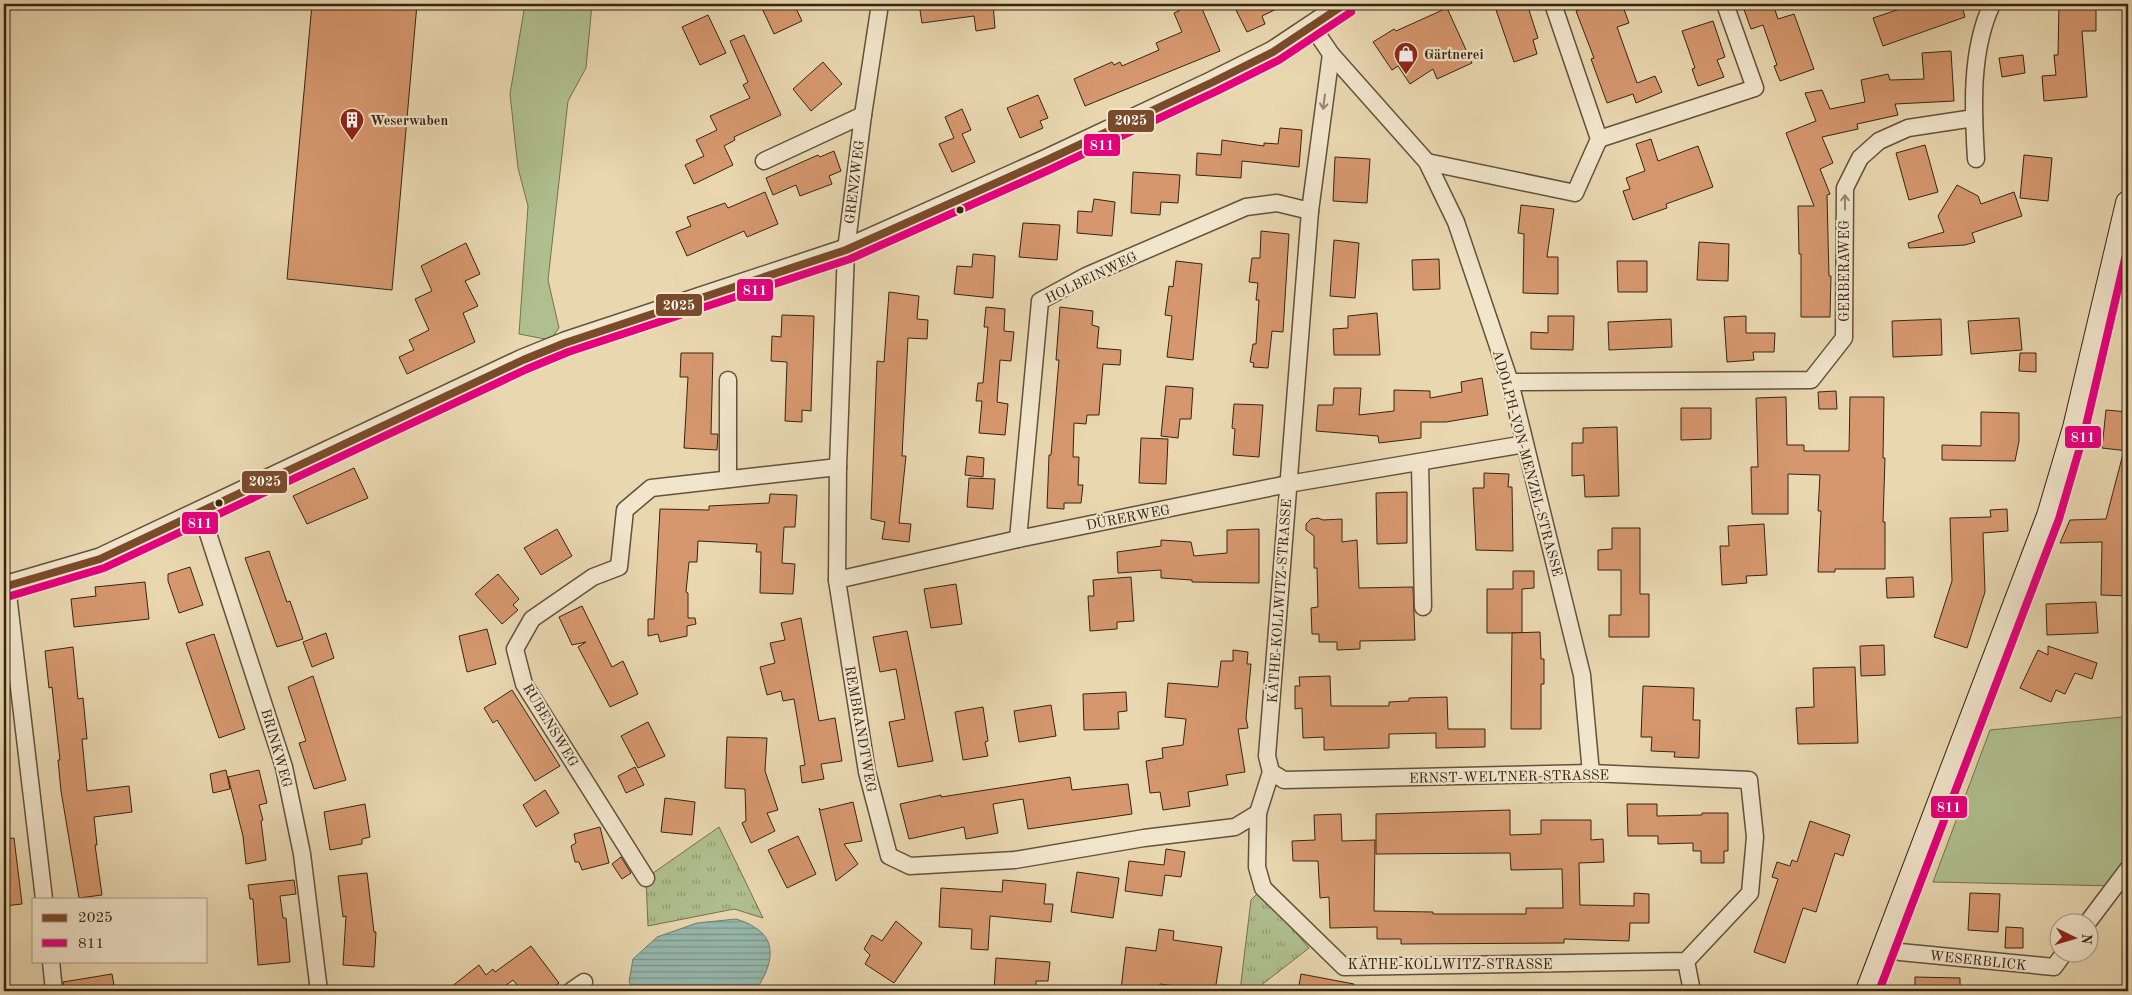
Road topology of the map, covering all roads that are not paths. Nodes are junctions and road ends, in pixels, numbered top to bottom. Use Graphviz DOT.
graph roads {
  1 [pos="880,4"];
  2 [pos="1344,4"];
  3 [pos="1553,4"];
  4 [pos="1725,4"];
  5 [pos="1992,4"];
  6 [pos="1312,26"];
  7 [pos="1331,54"];
  8 [pos="862,115"];
  9 [pos="1974,118"];
  10 [pos="1599,139"];
  11 [pos="1976,159"];
  12 [pos="764,161"];
  13 [pos="1427,162"];
  14 [pos="2128,203"];
  15 [pos="1310,211"];
  16 [pos="846,250"];
  17 [pos="728,380"];
  18 [pos="1510,382"];
  19 [pos="1525,444"];
  20 [pos="1420,463"];
  21 [pos="838,466"];
  22 [pos="728,479"];
  23 [pos="1288,484"];
  24 [pos="201,512"];
  25 [pos="1018,539"];
  26 [pos="837,580"];
  27 [pos="5,586"];
  28 [pos="1423,607"];
  29 [pos="1271,772"];
  30 [pos="1591,773"];
  31 [pos="1258,813"];
  32 [pos="1235,827"];
  33 [pos="1257,843"];
  34 [pos="2128,869"];
  35 [pos="646,878"];
  36 [pos="44,898"];
  37 [pos="2096,912"];
  38 [pos="1885,947"];
  39 [pos="1686,961"];
  40 [pos="51,962"];
  41 [pos="2058,962"];
  42 [pos="54,991"];
  43 [pos="319,991"];
  44 [pos="1692,991"];
  45 [pos="1868,991"];
  1 -- 8 [label="street, GRENZWEG"];
  2 -- 6 [label="street"];
  3 -- 10 [label="street"];
  4 -- 10 [label="street"];
  5 -- 9 [label="street"];
  6 -- 7 [label="street, ADOLPH-VON-MENZEL-STRASSE"];
  6 -- 16 [label="street"];
  7 -- 13 [label="street, ADOLPH-VON-MENZEL-STRASSE"];
  7 -- 15 [label="street, one-way"];
  8 -- 12 [label="street, GRENZWEG"];
  8 -- 16 [label="street, GRENZWEG"];
  9 -- 11 [label="street"];
  18 -- 9 [label="street, GERBERAWEG, one-way"];
  10 -- 13 [label="street"];
  13 -- 18 [label="street, ADOLPH-VON-MENZEL-STRASSE"];
  14 -- 38 [label="main road"];
  15 -- 23 [label="street"];
  15 -- 25 [label="street, HOLBEINWEG"];
  16 -- 21 [label="street, REMBRANDTWEG"];
  16 -- 24 [label="street"];
  17 -- 22 [label="street"];
  18 -- 19 [label="street, ADOLPH-VON-MENZEL-STRASSE"];
  19 -- 20 [label="street, DÜRERWEG"];
  19 -- 30 [label="street, ADOLPH-VON-MENZEL-STRASSE"];
  20 -- 23 [label="street, DÜRERWEG"];
  20 -- 28 [label="street"];
  21 -- 22 [label="street, RUBENSWEG"];
  21 -- 26 [label="street, REMBRANDTWEG"];
  22 -- 35 [label="street, RUBENSWEG"];
  23 -- 25 [label="street, DÜRERWEG"];
  23 -- 29 [label="street, KÄTHE-KOLLWITZ-STRASSE"];
  24 -- 27 [label="street"];
  24 -- 43 [label="street, BRINKWEG"];
  25 -- 26 [label="street, DÜRERWEG"];
  26 -- 32 [label="street, REMBRANDTWEG"];
  27 -- 36 [label="street"];
  29 -- 30 [label="street, ERNST-WELTNER-STRASSE"];
  29 -- 31 [label="street, KÄTHE-KOLLWITZ-STRASSE"];
  30 -- 39 [label="street, ERNST-WELTNER-STRASSE"];
  31 -- 32 [label="street, REMBRANDTWEG"];
  31 -- 33 [label="street, KÄTHE-KOLLWITZ-STRASSE"];
  32 -- 33 [label="street"];
  33 -- 39 [label="street, KÄTHE-KOLLWITZ-STRASSE"];
  34 -- 37 [label="street"];
  38 -- 41 [label="street, WESERBLICK"];
  38 -- 45 [label="main road"];
  39 -- 44 [label="street"];
  40 -- 42 [label="street"];
}
